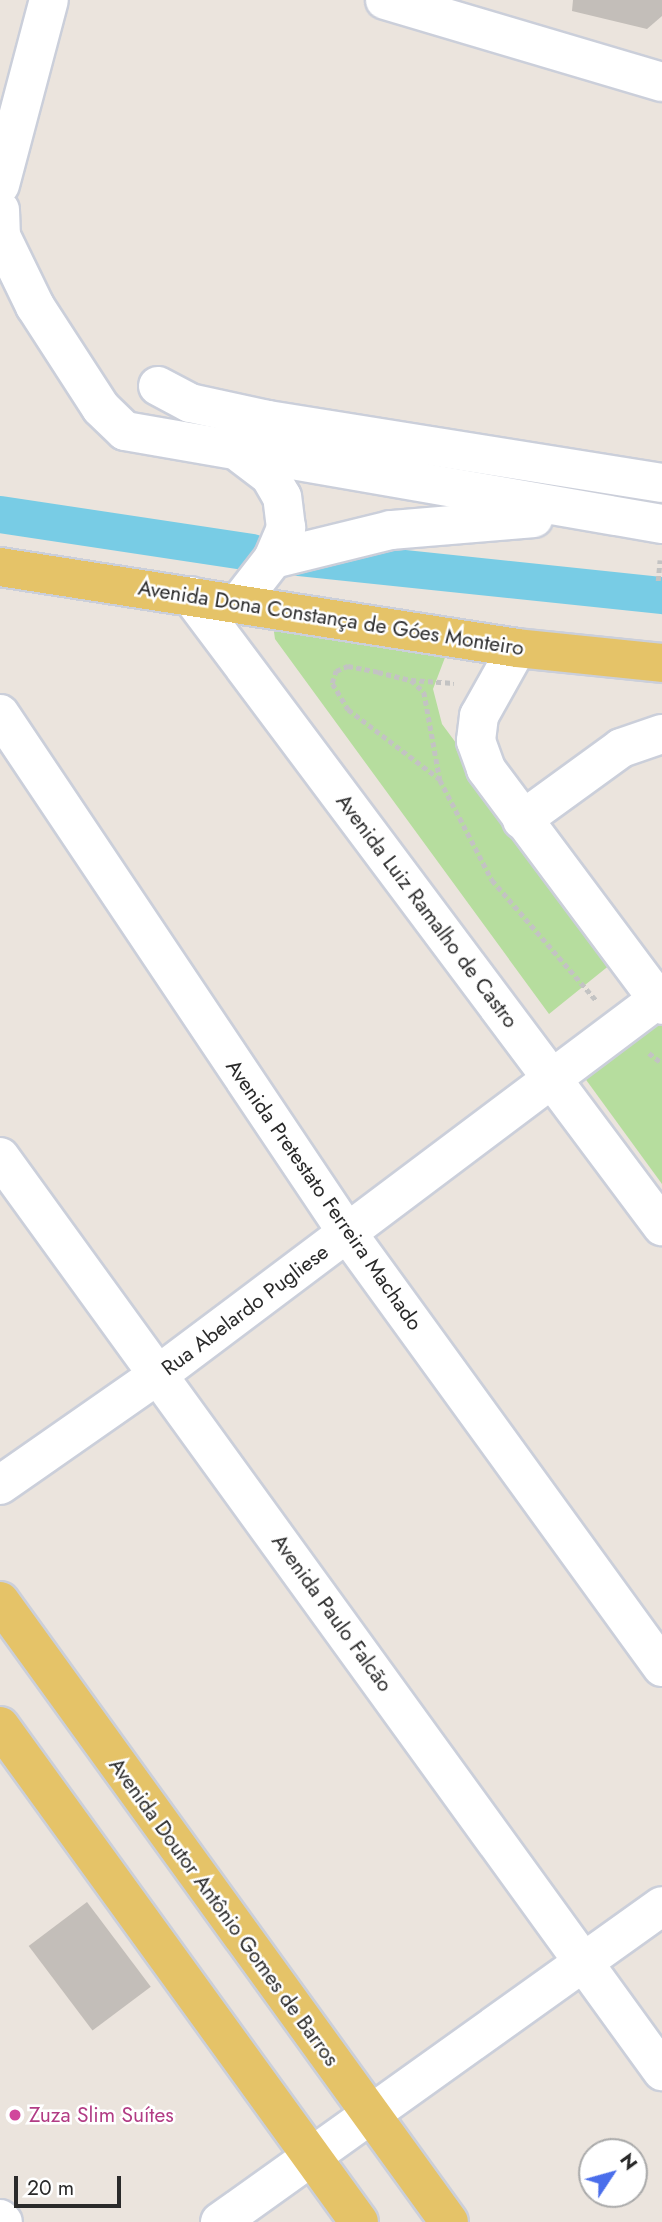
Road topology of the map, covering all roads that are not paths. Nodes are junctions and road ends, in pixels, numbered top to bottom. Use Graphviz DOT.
graph roads {
  1 [pos="49,0"];
  2 [pos="385,0"];
  3 [pos="662,82"];
  4 [pos="0,185"];
  5 [pos="0,210"];
  6 [pos="158,386"];
  7 [pos="242,455"];
  8 [pos="662,483"];
  9 [pos="584,513"];
  10 [pos="661,537"];
  11 [pos="273,559"];
  12 [pos="0,567"];
  13 [pos="191,596"];
  14 [pos="238,604"];
  15 [pos="517,648"];
  16 [pos="662,663"];
  17 [pos="0,714"];
  18 [pos="662,734"];
  19 [pos="522,820"];
  20 [pos="660,1002"];
  21 [pos="552,1077"];
  22 [pos="0,1157"];
  23 [pos="662,1226"];
  24 [pos="348,1234"];
  25 [pos="159,1374"];
  26 [pos="0,1485"];
  27 [pos="0,1601"];
  28 [pos="662,1667"];
  29 [pos="0,1726"];
  30 [pos="662,1906"];
  31 [pos="583,1961"];
  32 [pos="662,2071"];
  33 [pos="371,2115"];
  34 [pos="312,2156"];
  35 [pos="220,2222"];
  36 [pos="359,2222"];
  37 [pos="449,2222"];
  1 -- 4 [label="street"];
  2 -- 3 [label="street"];
  5 -- 7 [label="street"];
  6 -- 8 [label="street"];
  7 -- 9 [label="street"];
  7 -- 11 [label="street"];
  9 -- 10 [label="street"];
  9 -- 11 [label="street"];
  11 -- 14 [label="street"];
  12 -- 13 [label="main road, Avenida Dona Constança de Góes Monteiro"];
  13 -- 14 [label="main road, Avenida Dona Constança de Góes Monteiro"];
  13 -- 21 [label="street, Avenida Luiz Ramalho de Castro"];
  14 -- 15 [label="main road, Avenida Dona Constança de Góes Monteiro"];
  15 -- 16 [label="main road, Avenida Dona Constança de Góes Monteiro"];
  15 -- 19 [label="street"];
  17 -- 24 [label="street, Avenida Pretestato Ferreira Machado"];
  18 -- 19 [label="street"];
  19 -- 20 [label="street"];
  20 -- 21 [label="street, Rua Abelardo Pugliese"];
  21 -- 23 [label="street, Avenida Luiz Ramalho de Castro"];
  21 -- 24 [label="street, Rua Abelardo Pugliese"];
  22 -- 25 [label="street, Avenida Paulo Falcão"];
  24 -- 25 [label="street, Rua Abelardo Pugliese"];
  24 -- 28 [label="street, Avenida Pretestato Ferreira Machado"];
  25 -- 26 [label="street, Rua Abelardo Pugliese"];
  25 -- 31 [label="street, Avenida Paulo Falcão"];
  27 -- 33 [label="main road, Avenida Doutor Antônio Gomes de Barros"];
  29 -- 34 [label="main road"];
  30 -- 31 [label="street"];
  31 -- 32 [label="street, Avenida Paulo Falcão"];
  31 -- 33 [label="street"];
  33 -- 34 [label="street"];
  33 -- 37 [label="main road, Avenida Doutor Antônio Gomes de Barros"];
  34 -- 35 [label="street"];
  34 -- 36 [label="main road"];
}
